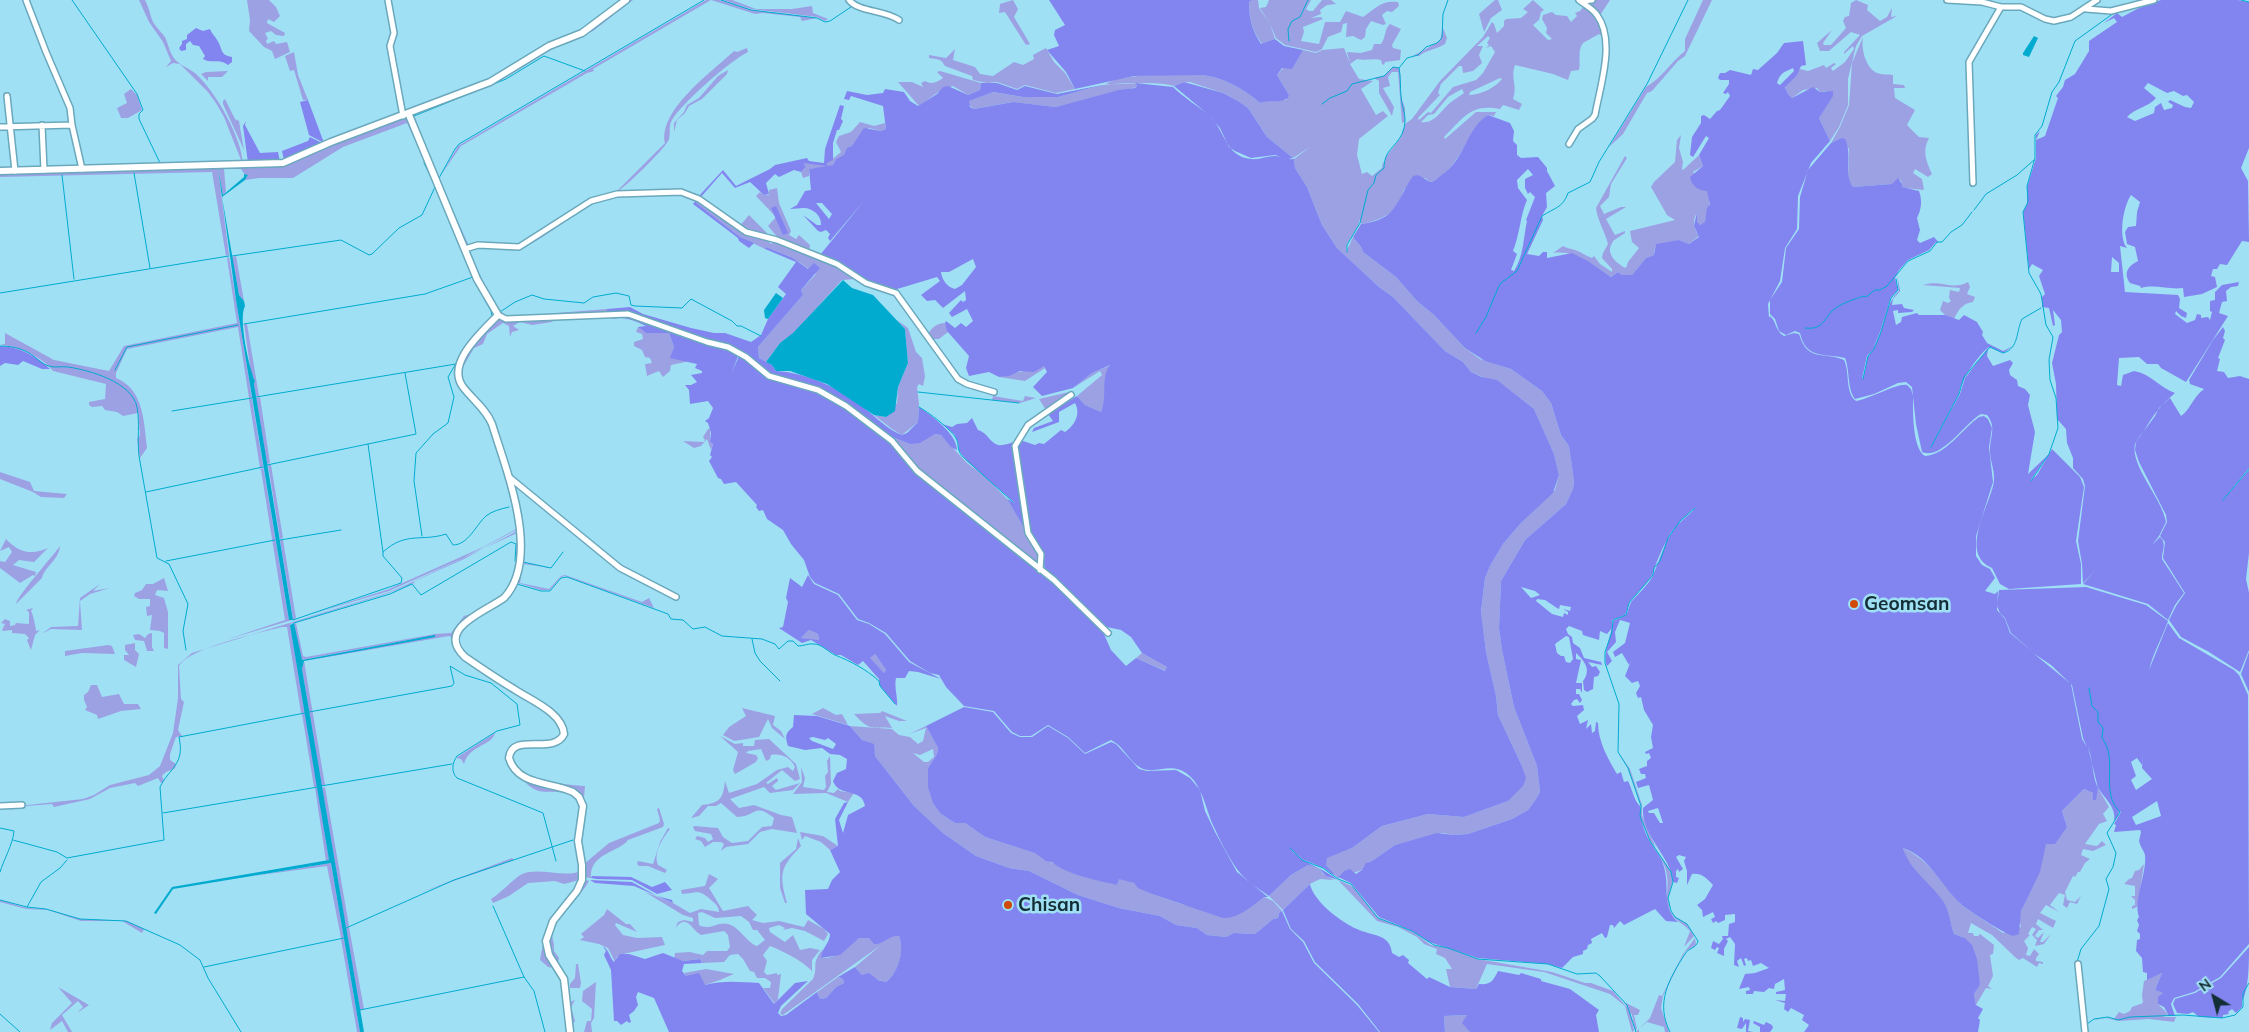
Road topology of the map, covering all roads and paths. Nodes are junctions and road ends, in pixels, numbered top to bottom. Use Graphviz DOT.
graph roads {
  1 [pos="26,0"];
  2 [pos="388,0"];
  3 [pos="626,0"];
  4 [pos="1580,0"];
  5 [pos="1592,0"];
  6 [pos="1948,0"];
  7 [pos="2097,0"];
  8 [pos="2154,0"];
  9 [pos="851,1"];
  10 [pos="2001,6"];
  11 [pos="2086,9"];
  12 [pos="899,20"];
  13 [pos="7,96"];
  14 [pos="406,115"];
  15 [pos="42,125"];
  16 [pos="72,125"];
  17 [pos="10,126"];
  18 [pos="0,127"];
  19 [pos="1569,144"];
  20 [pos="82,169"];
  21 [pos="44,170"];
  22 [pos="0,171"];
  23 [pos="15,171"];
  24 [pos="1973,182"];
  25 [pos="465,249"];
  26 [pos="498,315"];
  27 [pos="994,392"];
  28 [pos="1071,395"];
  29 [pos="508,477"];
  30 [pos="1040,570"];
  31 [pos="676,597"];
  32 [pos="1108,633"];
  33 [pos="22,805"];
  34 [pos="0,806"];
  35 [pos="2078,964"];
  36 [pos="570,1032"];
  37 [pos="2085,1032"];
  1 -- 16 [label="street"];
  2 -- 14 [label="street"];
  3 -- 14 [label="street"];
  4 -- 5 [label="street"];
  4 -- 19 [label="street"];
  6 -- 10 [label="street"];
  7 -- 11 [label="street"];
  8 -- 11 [label="street"];
  9 -- 12 [label="street"];
  10 -- 11 [label="street"];
  10 -- 24 [label="street"];
  13 -- 17 [label="street"];
  14 -- 20 [label="street"];
  14 -- 25 [label="street"];
  15 -- 16 [label="street"];
  15 -- 17 [label="street"];
  15 -- 21 [label="street"];
  16 -- 20 [label="street"];
  17 -- 18 [label="street"];
  17 -- 23 [label="street"];
  20 -- 21 [label="street"];
  21 -- 23 [label="street"];
  22 -- 23 [label="street"];
  25 -- 26 [label="street"];
  25 -- 27 [label="street"];
  26 -- 29 [label="street"];
  26 -- 30 [label="street"];
  28 -- 30 [label="street"];
  29 -- 31 [label="street"];
  29 -- 36 [label="street"];
  30 -- 32 [label="street"];
  33 -- 34 [label="street"];
  35 -- 37 [label="street"];
}
